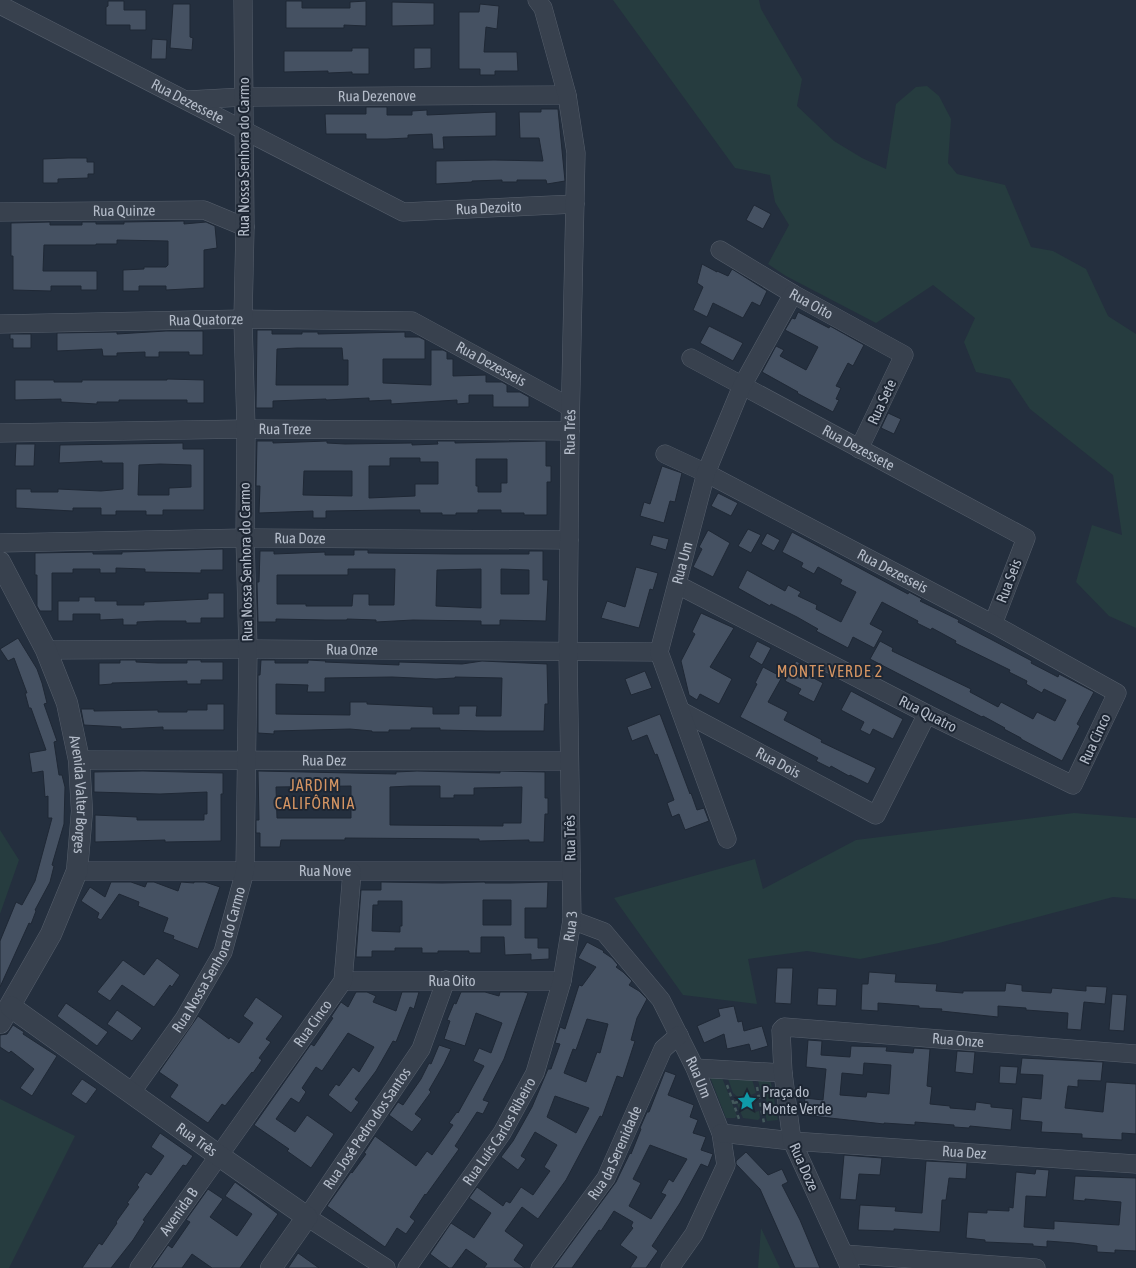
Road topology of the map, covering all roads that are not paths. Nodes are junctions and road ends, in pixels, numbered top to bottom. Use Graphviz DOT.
graph roads {
  1 [pos="243,0"];
  2 [pos="537,0"];
  3 [pos="0,3"];
  4 [pos="567,95"];
  5 [pos="244,97"];
  6 [pos="186,100"];
  7 [pos="244,130"];
  8 [pos="575,204"];
  9 [pos="0,212"];
  10 [pos="403,212"];
  11 [pos="245,227"];
  12 [pos="720,250"];
  13 [pos="793,294"];
  14 [pos="243,319"];
  15 [pos="412,321"];
  16 [pos="0,324"];
  17 [pos="904,356"];
  18 [pos="691,358"];
  19 [pos="742,386"];
  20 [pos="570,407"];
  21 [pos="246,429"];
  22 [pos="570,431"];
  23 [pos="0,433"];
  24 [pos="859,449"];
  25 [pos="666,454"];
  26 [pos="706,474"];
  27 [pos="245,538"];
  28 [pos="1026,538"];
  29 [pos="569,540"];
  30 [pos="0,543"];
  31 [pos="0,562"];
  32 [pos="678,585"];
  33 [pos="993,624"];
  34 [pos="248,648"];
  35 [pos="46,650"];
  36 [pos="568,652"];
  37 [pos="659,652"];
  38 [pos="1117,693"];
  39 [pos="681,711"];
  40 [pos="927,714"];
  41 [pos="79,760"];
  42 [pos="246,760"];
  43 [pos="569,761"];
  44 [pos="1073,785"];
  45 [pos="727,839"];
  46 [pos="77,871"];
  47 [pos="245,871"];
  48 [pos="571,871"];
  49 [pos="352,872"];
  50 [pos="572,920"];
  51 [pos="446,980"];
  52 [pos="343,981"];
  53 [pos="562,981"];
  54 [pos="5,1015"];
  55 [pos="782,1030"];
  56 [pos="680,1035"];
  57 [pos="1136,1054"];
  58 [pos="695,1068"];
  59 [pos="783,1073"];
  60 [pos="131,1093"];
  61 [pos="721,1133"];
  62 [pos="792,1141"];
  63 [pos="218,1155"];
  64 [pos="1136,1164"];
  65 [pos="307,1216"];
  66 [pos="847,1261"];
  67 [pos="139,1268"];
  68 [pos="271,1268"];
  69 [pos="386,1268"];
  70 [pos="407,1268"];
  71 [pos="540,1268"];
  72 [pos="670,1268"];
  73 [pos="1036,1268"];
  1 -- 5 [label="street, Rua Nossa Senhora do Carmo"];
  2 -- 4 [label="street, Rua Três"];
  3 -- 6 [label="street, Rua Dezessete"];
  4 -- 5 [label="street, Rua Dezenove"];
  4 -- 8 [label="street, Rua Três"];
  5 -- 6 [label="street, Rua Dezenove"];
  5 -- 7 [label="street, Rua Nossa Senhora do Carmo"];
  6 -- 7 [label="street, Rua Dezessete"];
  7 -- 10 [label="street, Rua Dezessete"];
  7 -- 11 [label="street, Rua Nossa Senhora do Carmo"];
  8 -- 10 [label="street, Rua Dezoito"];
  8 -- 20 [label="street, Rua Três"];
  9 -- 11 [label="street, Rua Quinze"];
  11 -- 14 [label="street, Rua Nossa Senhora do Carmo"];
  12 -- 13 [label="street, Rua Oito"];
  13 -- 17 [label="street, Rua Oito"];
  13 -- 19 [label="street, Rua Um"];
  14 -- 15 [label="street, Rua Quatorze"];
  14 -- 16 [label="street, Rua Quatorze"];
  14 -- 21 [label="street, Rua Nossa Senhora do Carmo"];
  15 -- 20 [label="street, Rua Dezesseis"];
  17 -- 24 [label="street, Rua Sete"];
  18 -- 19 [label="street, Rua Dezessete"];
  19 -- 24 [label="street, Rua Dezessete"];
  19 -- 26 [label="street, Rua Um"];
  20 -- 22 [label="street, Rua Três"];
  21 -- 22 [label="street, Rua Treze"];
  21 -- 23 [label="street, Rua Treze"];
  21 -- 27 [label="street, Rua Nossa Senhora do Carmo"];
  22 -- 29 [label="street, Rua Três"];
  24 -- 28 [label="street, Rua Dezessete"];
  25 -- 26 [label="street, Rua Dezesseis"];
  26 -- 32 [label="street, Rua Um"];
  26 -- 33 [label="street, Rua Dezesseis"];
  27 -- 29 [label="street, Rua Doze"];
  27 -- 30 [label="street, Rua Doze"];
  27 -- 34 [label="street, Rua Nossa Senhora do Carmo"];
  28 -- 33 [label="street, Rua Seis"];
  29 -- 36 [label="street, Rua Três"];
  31 -- 35 [label="street, Avenida Valter Borges"];
  32 -- 37 [label="street, Rua Um"];
  32 -- 40 [label="street, Rua Quatro"];
  33 -- 38 [label="street, Rua Dezesseis"];
  34 -- 35 [label="street, Rua Onze"];
  34 -- 36 [label="street, Rua Onze"];
  34 -- 42 [label="street, Rua Nossa Senhora do Carmo"];
  35 -- 41 [label="street, Avenida Valter Borges"];
  36 -- 37 [label="street, Rua Onze"];
  36 -- 43 [label="street, Rua Três"];
  37 -- 39 [label="street"];
  38 -- 44 [label="street, Rua Cinco"];
  39 -- 40 [label="street, Rua Dois"];
  39 -- 45 [label="street"];
  40 -- 44 [label="street, Rua Quatro"];
  41 -- 42 [label="street, Rua Dez"];
  41 -- 46 [label="street, Avenida Valter Borges"];
  42 -- 43 [label="street, Rua Dez"];
  42 -- 47 [label="street, Rua Nossa Senhora do Carmo"];
  43 -- 48 [label="street, Rua Três"];
  46 -- 47 [label="street, Rua Nove"];
  46 -- 54 [label="street, Avenida Valter Borges"];
  47 -- 49 [label="street, Rua Nove"];
  47 -- 60 [label="street, Rua Nossa Senhora do Carmo"];
  48 -- 49 [label="street, Rua Nove"];
  48 -- 50 [label="street, Rua 3"];
  49 -- 52 [label="street"];
  50 -- 53 [label="street, Rua 3"];
  50 -- 56 [label="street, Rua Um"];
  51 -- 52 [label="street, Rua Oito"];
  51 -- 53 [label="street, Rua Oito"];
  51 -- 65 [label="street, Rua José Pedro dos Santos"];
  52 -- 63 [label="street, Rua Cinco"];
  53 -- 70 [label="street, Rua Luís Carlos Ribeiro"];
  54 -- 60 [label="street, Rua Três"];
  55 -- 57 [label="street, Rua Onze"];
  55 -- 59 [label="street, Rua Doze"];
  56 -- 58 [label="street, Rua Um"];
  56 -- 71 [label="street, Rua da Serenidade"];
  58 -- 59 [label="street"];
  58 -- 61 [label="street, Rua Um"];
  59 -- 62 [label="street, Rua Doze"];
  60 -- 63 [label="street, Rua Três"];
  61 -- 62 [label="street, Rua Dez"];
  61 -- 72 [label="street, Rua Um"];
  62 -- 64 [label="street, Rua Dez"];
  62 -- 66 [label="street, Rua Doze"];
  63 -- 65 [label="street, Rua Três"];
  63 -- 67 [label="street, Avenida B"];
  65 -- 68 [label="street, Rua José Pedro dos Santos"];
  65 -- 69 [label="street, Rua Três"];
  66 -- 73 [label="street"];
}
